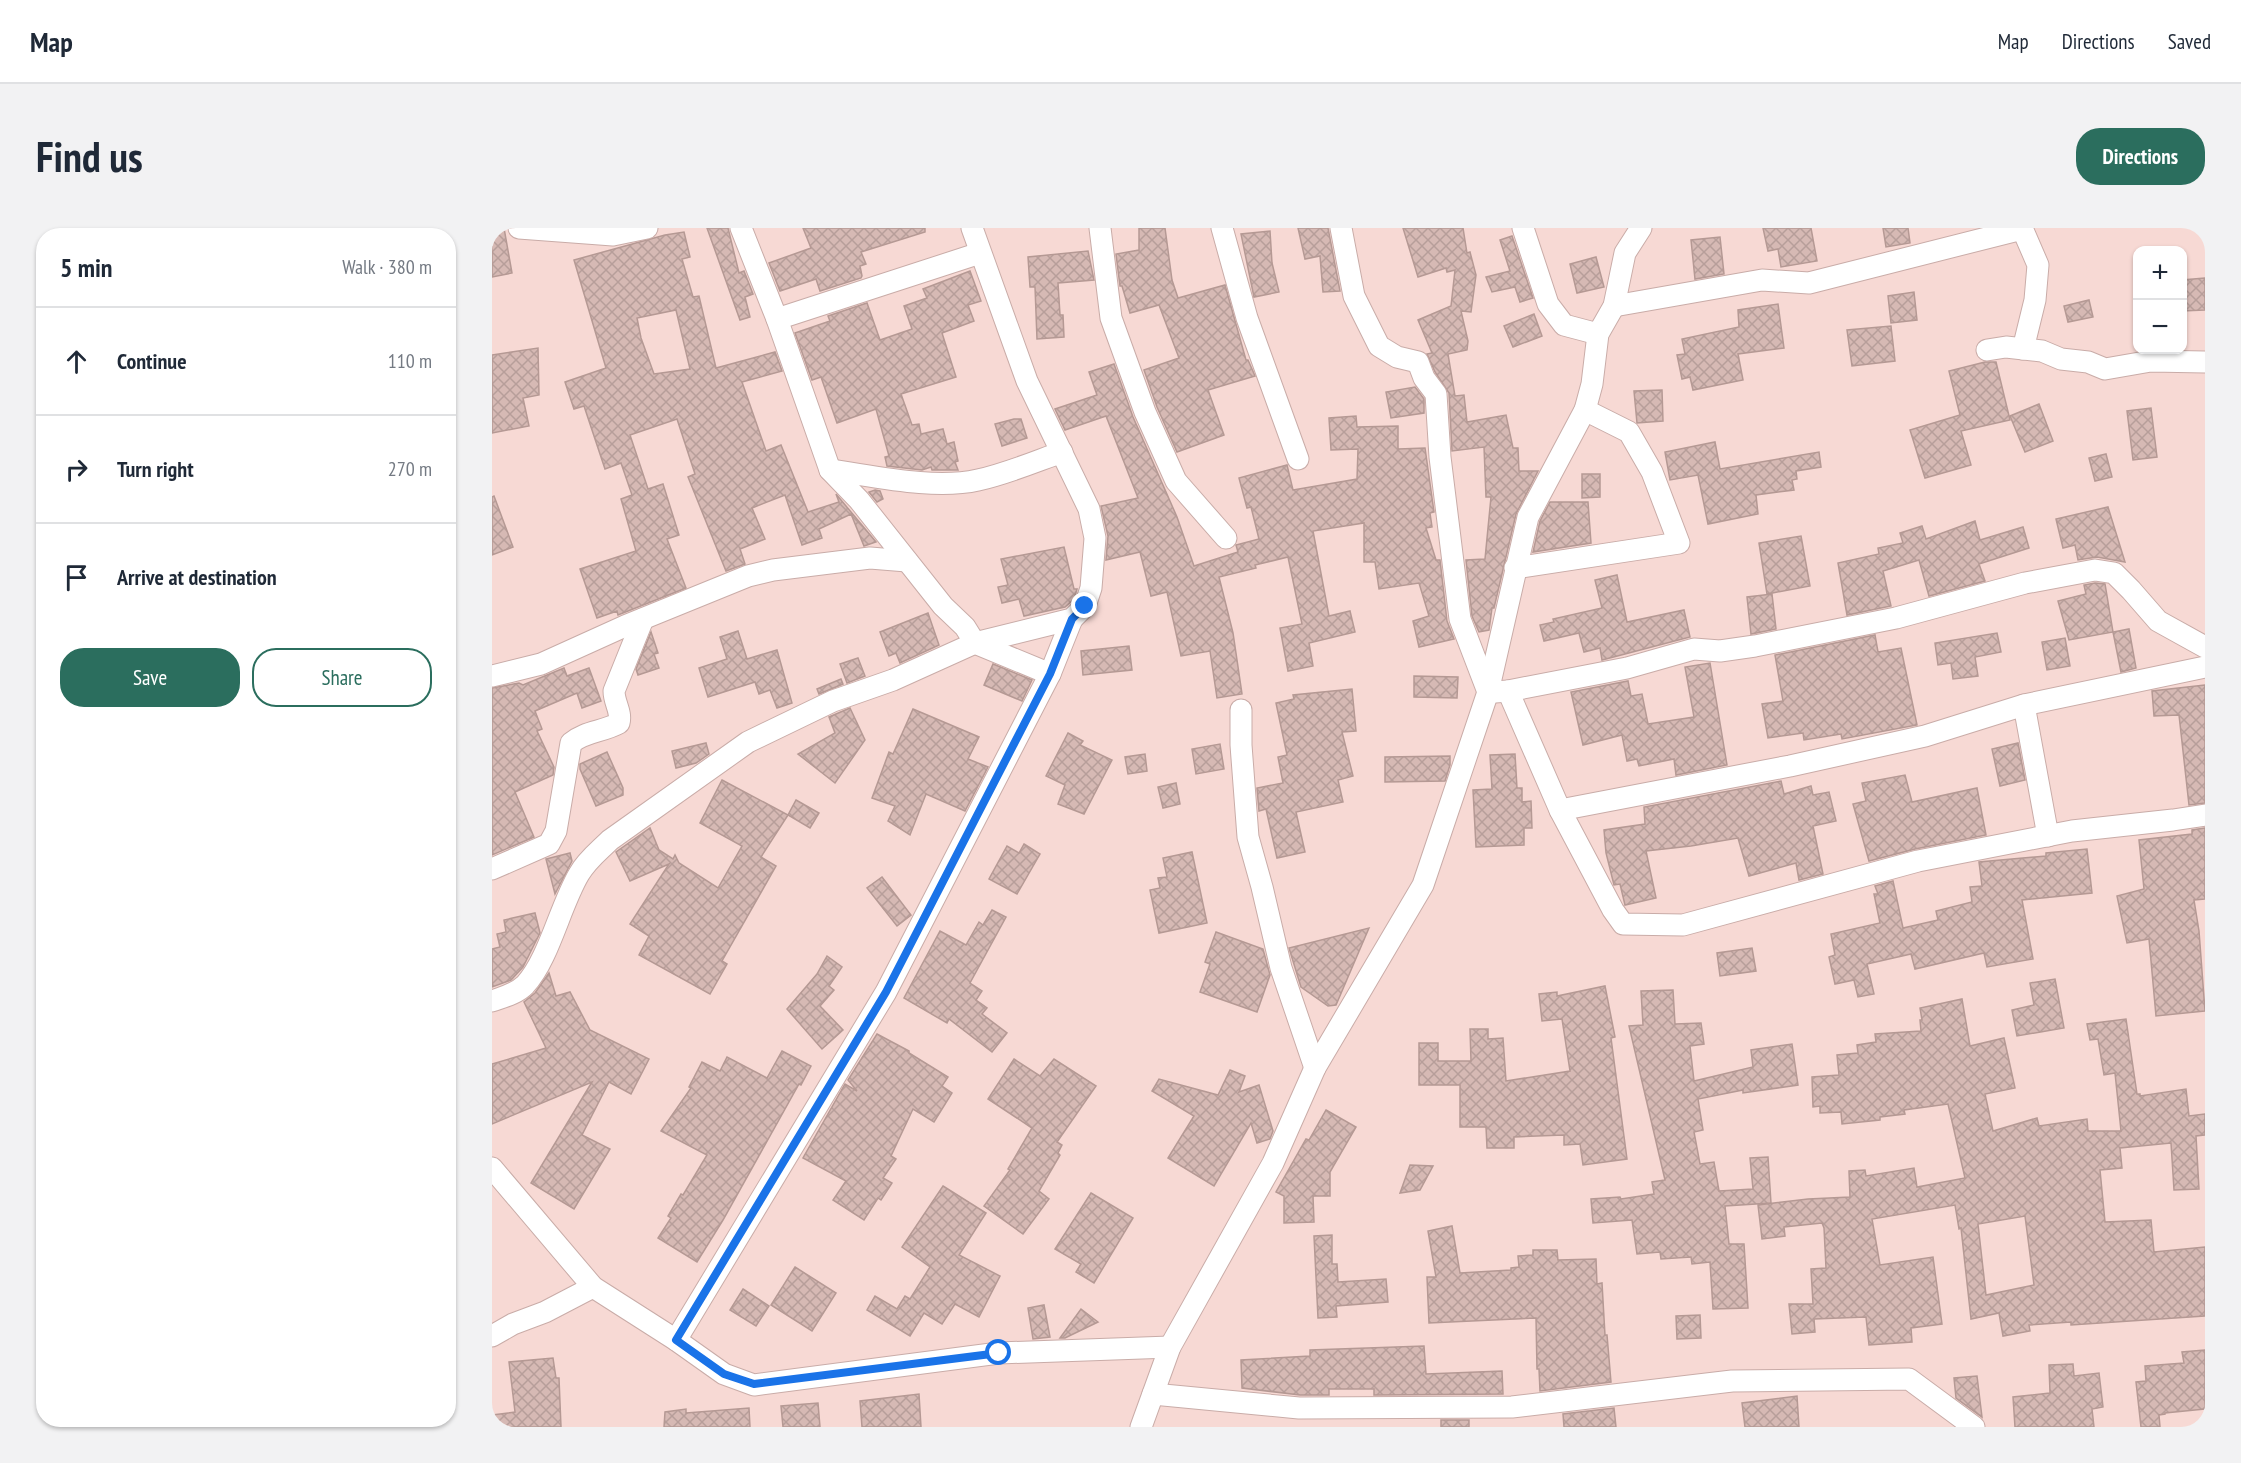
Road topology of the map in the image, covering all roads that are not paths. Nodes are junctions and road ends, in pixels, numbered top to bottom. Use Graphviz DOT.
graph roads {
  1 [pos="519,228"];
  2 [pos="647,228"];
  3 [pos="741,228"];
  4 [pos="972,228"];
  5 [pos="1100,228"];
  6 [pos="1222,228"];
  7 [pos="1341,228"];
  8 [pos="1523,228"];
  9 [pos="1641,228"];
  10 [pos="2022,229"];
  11 [pos="980,253"];
  12 [pos="1614,306"];
  13 [pos="777,319"];
  14 [pos="1598,334"];
  15 [pos="2023,349"];
  16 [pos="1986,350"];
  17 [pos="2205,362"];
  18 [pos="1585,410"];
  19 [pos="1062,452"];
  20 [pos="1298,459"];
  21 [pos="830,470"];
  22 [pos="1226,538"];
  23 [pos="907,561"];
  24 [pos="1515,567"];
  25 [pos="643,619"];
  26 [pos="1072,619"];
  27 [pos="975,644"];
  28 [pos="2205,647"];
  29 [pos="2205,667"];
  30 [pos="1050,674"];
  31 [pos="492,676"];
  32 [pos="1498,692"];
  33 [pos="2024,705"];
  34 [pos="1241,710"];
  35 [pos="1560,810"];
  36 [pos="2205,815"];
  37 [pos="2048,836"];
  38 [pos="492,869"];
  39 [pos="492,1001"];
  40 [pos="1315,1068"];
  41 [pos="492,1168"];
  42 [pos="593,1287"];
  43 [pos="492,1336"];
  44 [pos="676,1340"];
  45 [pos="1170,1347"];
  46 [pos="1153,1394"];
  47 [pos="1141,1427"];
  48 [pos="1974,1427"];
  1 -- 2 [label="street"];
  3 -- 13 [label="street"];
  4 -- 11 [label="street"];
  5 -- 22 [label="street"];
  6 -- 20 [label="street"];
  7 -- 32 [label="street"];
  8 -- 14 [label="street"];
  9 -- 12 [label="street"];
  10 -- 12 [label="street"];
  10 -- 15 [label="street"];
  11 -- 13 [label="street"];
  11 -- 19 [label="street"];
  12 -- 14 [label="street"];
  13 -- 21 [label="street"];
  14 -- 18 [label="street"];
  15 -- 16 [label="street"];
  15 -- 17 [label="street"];
  18 -- 24 [label="street"];
  18 -- 24 [label="street"];
  19 -- 21 [label="street"];
  19 -- 26 [label="street"];
  21 -- 23 [label="street"];
  23 -- 25 [label="street"];
  23 -- 27 [label="street"];
  24 -- 32 [label="street"];
  25 -- 31 [label="street"];
  25 -- 38 [label="street"];
  26 -- 27 [label="street"];
  26 -- 30 [label="street"];
  27 -- 30 [label="street"];
  27 -- 39 [label="street"];
  28 -- 32 [label="street"];
  29 -- 33 [label="street"];
  30 -- 44 [label="street"];
  32 -- 35 [label="street"];
  32 -- 40 [label="street"];
  33 -- 35 [label="street"];
  33 -- 37 [label="street"];
  34 -- 40 [label="street"];
  35 -- 37 [label="street"];
  36 -- 37 [label="street"];
  40 -- 45 [label="street"];
  41 -- 42 [label="street"];
  42 -- 43 [label="street"];
  42 -- 44 [label="street"];
  44 -- 45 [label="street"];
  45 -- 46 [label="street"];
  46 -- 47 [label="street"];
  46 -- 48 [label="street"];
}
